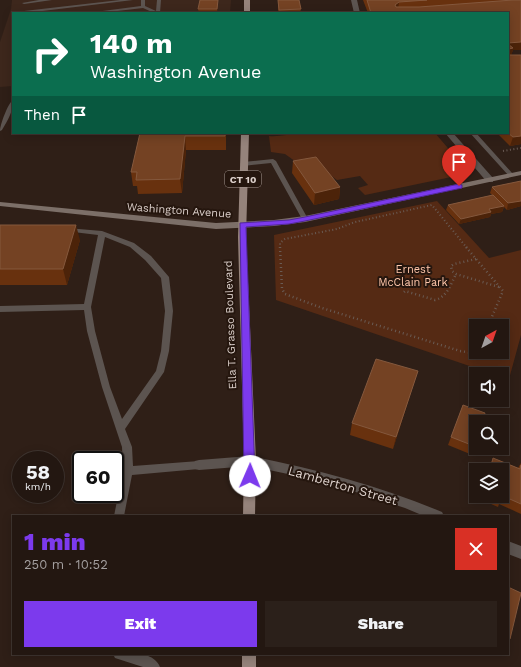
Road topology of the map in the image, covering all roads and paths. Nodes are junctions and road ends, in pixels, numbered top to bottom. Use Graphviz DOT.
graph roads {
  1 [pos="50,0"];
  2 [pos="131,0"];
  3 [pos="144,0"];
  4 [pos="159,0"];
  5 [pos="247,0"];
  6 [pos="354,0"];
  7 [pos="24,2"];
  8 [pos="143,7"];
  9 [pos="24,12"];
  10 [pos="98,12"];
  11 [pos="156,12"];
  12 [pos="158,12"];
  13 [pos="247,12"];
  14 [pos="357,12"];
  15 [pos="12,105"];
  16 [pos="0,129"];
  17 [pos="245,134"];
  18 [pos="450,134"];
  19 [pos="474,134"];
  20 [pos="521,148"];
  21 [pos="502,151"];
  22 [pos="243,164"];
  23 [pos="521,173"];
  24 [pos="511,175"];
  25 [pos="490,180"];
  26 [pos="0,204"];
  27 [pos="305,219"];
  28 [pos="242,224"];
  29 [pos="63,230"];
  30 [pos="102,232"];
  31 [pos="476,259"];
  32 [pos="456,274"];
  33 [pos="500,288"];
  34 [pos="404,292"];
  35 [pos="87,307"];
  36 [pos="0,309"];
  37 [pos="491,319"];
  38 [pos="469,352"];
  39 [pos="120,430"];
  40 [pos="250,461"];
  41 [pos="199,465"];
  42 [pos="128,471"];
  43 [pos="119,515"];
  44 [pos="249,515"];
  45 [pos="436,515"];
  46 [pos="509,547"];
  47 [pos="521,553"];
  48 [pos="122,655"];
  49 [pos="249,655"];
  50 [pos="154,667"];
  51 [pos="249,667"];
  1 -- 7 [label="lane"];
  2 -- 9 [label="lane"];
  3 -- 8 [label="lane"];
  4 -- 12 [label="lane"];
  5 -- 13 [label="main road"];
  6 -- 14 [label="street"];
  7 -- 9 [label="lane"];
  8 -- 10 [label="lane"];
  8 -- 11 [label="lane"];
  15 -- 16 [label="lane"];
  17 -- 22 [label="main road, Ella T. Grasso Boulevard / CT 10"];
  18 -- 25 [label="street"];
  19 -- 24 [label="lane"];
  20 -- 21 [label="path"];
  22 -- 27 [label="lane"];
  22 -- 28 [label="main road, Ella T. Grasso Boulevard / CT 10"];
  23 -- 24 [label="main road, Washington Avenue"];
  24 -- 25 [label="main road, Washington Avenue"];
  25 -- 27 [label="main road, Washington Avenue"];
  26 -- 28 [label="main road, Washington Avenue"];
  27 -- 28 [label="main road, Washington Avenue"];
  28 -- 40 [label="main road, Ella T. Grasso Boulevard / CT 10"];
  29 -- 30 [label="lane"];
  30 -- 35 [label="lane"];
  30 -- 39 [label="lane"];
  31 -- 32 [label="path"];
  31 -- 33 [label="path"];
  31 -- 38 [label="path"];
  32 -- 33 [label="path"];
  32 -- 34 [label="path"];
  33 -- 37 [label="path"];
  35 -- 36 [label="lane"];
  35 -- 39 [label="lane"];
  39 -- 42 [label="lane"];
  40 -- 41 [label="street, Lamberton Street"];
  40 -- 44 [label="main road, Ella T. Grasso Boulevard / CT 10"];
  40 -- 45 [label="street, Lamberton Street"];
  41 -- 42 [label="lane"];
  42 -- 43 [label="lane"];
  46 -- 47 [label="street"];
  48 -- 50 [label="lane"];
  49 -- 51 [label="main road"];
}
